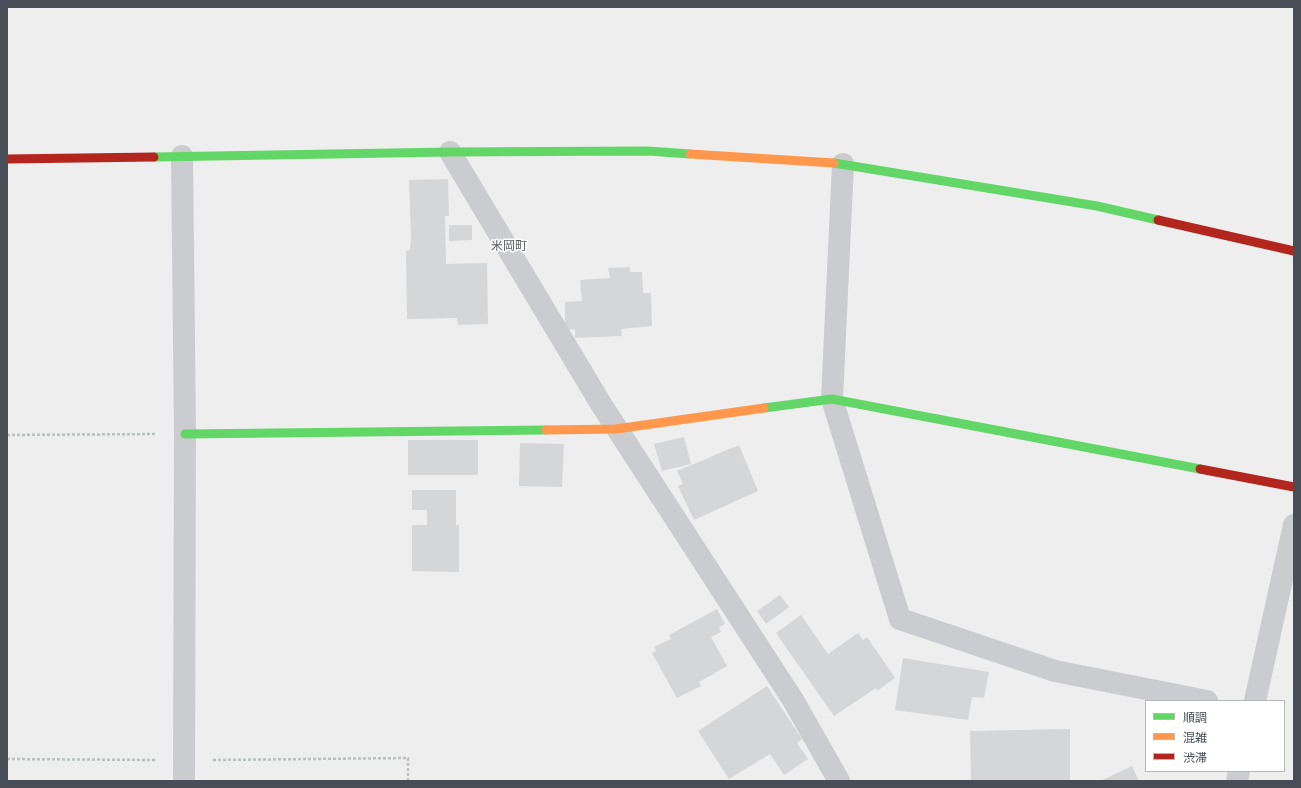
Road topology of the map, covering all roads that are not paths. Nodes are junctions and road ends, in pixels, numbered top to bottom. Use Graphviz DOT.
graph roads {
  1 [pos="450,152"];
  2 [pos="182,156"];
  3 [pos="7,159"];
  4 [pos="843,164"];
  5 [pos="1294,251"];
  6 [pos="832,399"];
  7 [pos="616,429"];
  8 [pos="185,434"];
  9 [pos="1294,487"];
  10 [pos="1294,525"];
  11 [pos="1203,700"];
  12 [pos="1255,700"];
  13 [pos="184,770"];
  14 [pos="839,781"];
  1 -- 2 [label="street"];
  1 -- 4 [label="street"];
  1 -- 7 [label="street"];
  2 -- 3 [label="street"];
  2 -- 8 [label="street"];
  4 -- 5 [label="street"];
  4 -- 6 [label="street"];
  6 -- 7 [label="street"];
  6 -- 9 [label="street"];
  6 -- 11 [label="street"];
  7 -- 8 [label="street"];
  7 -- 14 [label="street"];
  8 -- 13 [label="street"];
  10 -- 12 [label="street"];
}
